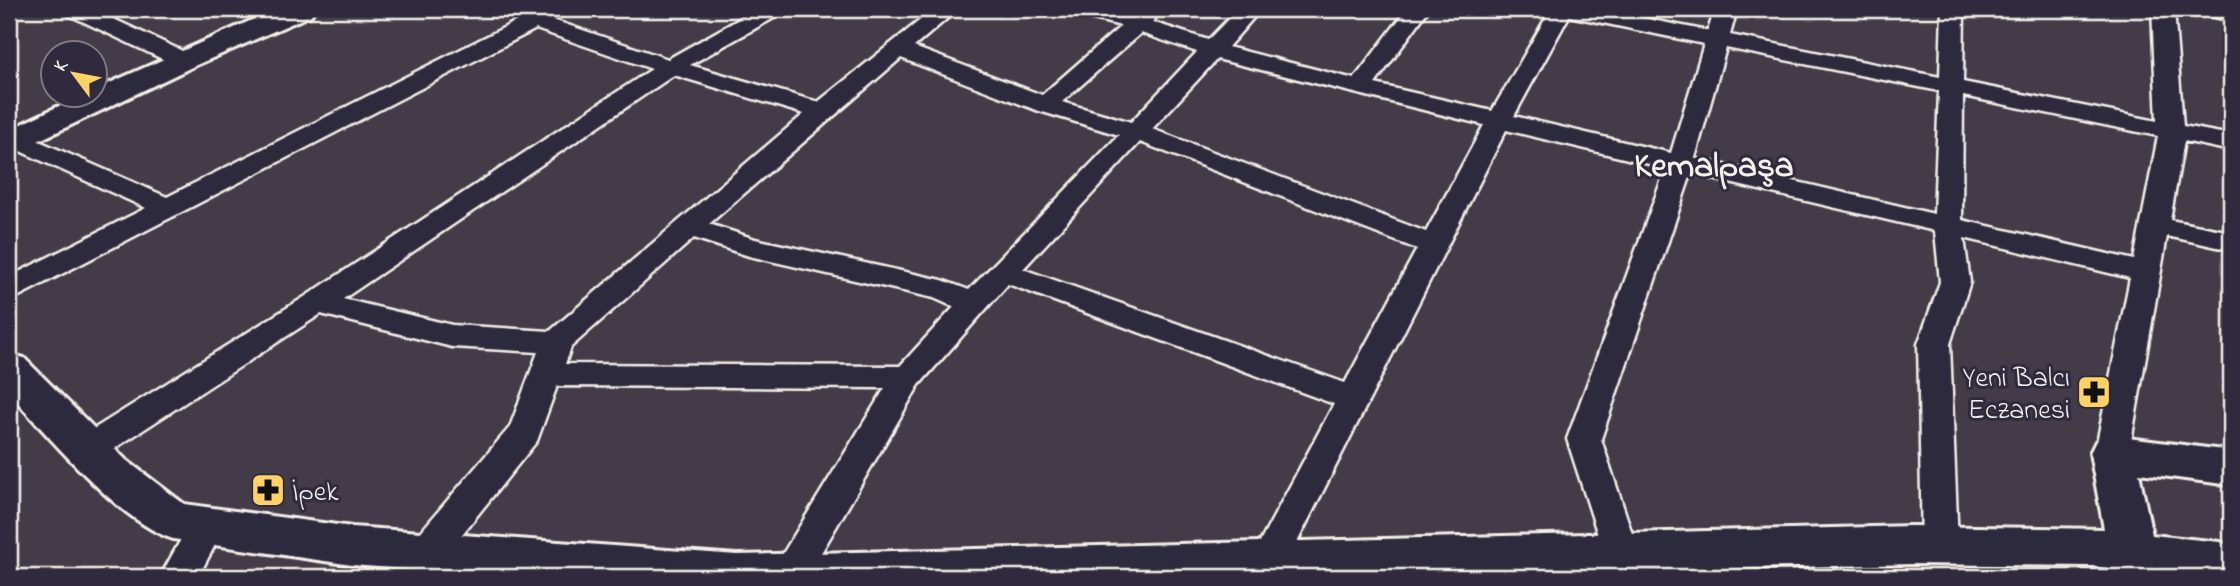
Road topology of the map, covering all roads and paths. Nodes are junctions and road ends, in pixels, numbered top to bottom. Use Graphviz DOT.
graph roads {
  1 [pos="75,9"];
  2 [pos="301,9"];
  3 [pos="558,9"];
  4 [pos="774,9"];
  5 [pos="947,9"];
  6 [pos="1081,9"];
  7 [pos="1250,9"];
  8 [pos="1418,9"];
  9 [pos="1564,9"];
  10 [pos="1726,9"];
  11 [pos="1953,9"];
  12 [pos="2163,9"];
  13 [pos="2217,9"];
  14 [pos="2231,12"];
  15 [pos="528,15"];
  16 [pos="1145,16"];
  17 [pos="1716,38"];
  18 [pos="897,49"];
  19 [pos="1212,50"];
  20 [pos="183,60"];
  21 [pos="670,67"];
  22 [pos="1952,86"];
  23 [pos="1360,88"];
  24 [pos="1045,105"];
  25 [pos="822,111"];
  26 [pos="1499,120"];
  27 [pos="2170,130"];
  28 [pos="1136,132"];
  29 [pos="11,141"];
  30 [pos="2231,143"];
  31 [pos="1681,163"];
  32 [pos="167,209"];
  33 [pos="1948,225"];
  34 [pos="2155,225"];
  35 [pos="689,227"];
  36 [pos="2231,241"];
  37 [pos="1434,245"];
  38 [pos="1003,272"];
  39 [pos="2146,272"];
  40 [pos="9,289"];
  41 [pos="317,303"];
  42 [pos="974,304"];
  43 [pos="557,342"];
  44 [pos="9,368"];
  45 [pos="545,375"];
  46 [pos="908,377"];
  47 [pos="1353,399"];
  48 [pos="88,449"];
  49 [pos="2112,453"];
  50 [pos="2231,468"];
  51 [pos="207,526"];
  52 [pos="1940,545"];
  53 [pos="426,552"];
  54 [pos="1620,552"];
  55 [pos="1269,561"];
  56 [pos="1687,564"];
  57 [pos="2131,564"];
  58 [pos="2231,566"];
  59 [pos="1358,568"];
  60 [pos="1133,571"];
  61 [pos="790,573"];
  62 [pos="893,574"];
  63 [pos="179,577"];
  1 -- 20 [label="street"];
  2 -- 20 [label="main road"];
  3 -- 15 [label="street"];
  4 -- 21 [label="street"];
  5 -- 18 [label="street"];
  6 -- 16 [label="street"];
  7 -- 19 [label="street"];
  8 -- 23 [label="street"];
  9 -- 17 [label="street"];
  9 -- 26 [label="street"];
  10 -- 17 [label="street"];
  11 -- 22 [label="street"];
  12 -- 27 [label="street"];
  13 -- 14 [label="main road"];
  15 -- 21 [label="street"];
  15 -- 32 [label="street"];
  16 -- 19 [label="street"];
  16 -- 24 [label="street"];
  17 -- 22 [label="street"];
  17 -- 31 [label="street"];
  18 -- 24 [label="street"];
  18 -- 25 [label="street"];
  19 -- 23 [label="street"];
  19 -- 28 [label="street"];
  20 -- 29 [label="main road"];
  21 -- 25 [label="street"];
  21 -- 41 [label="street"];
  22 -- 27 [label="street"];
  22 -- 33 [label="street"];
  23 -- 26 [label="street"];
  24 -- 28 [label="street"];
  25 -- 35 [label="street"];
  26 -- 31 [label="street"];
  26 -- 37 [label="street"];
  27 -- 30 [label="street"];
  27 -- 34 [label="street"];
  28 -- 37 [label="street"];
  28 -- 38 [label="street"];
  29 -- 32 [label="street"];
  31 -- 33 [label="street"];
  31 -- 54 [label="street"];
  32 -- 40 [label="street"];
  33 -- 39 [label="street"];
  33 -- 52 [label="street"];
  34 -- 36 [label="street"];
  34 -- 39 [label="street"];
  35 -- 42 [label="street"];
  35 -- 43 [label="street"];
  37 -- 47 [label="street"];
  38 -- 42 [label="street"];
  38 -- 47 [label="street"];
  39 -- 49 [label="street"];
  41 -- 43 [label="street"];
  41 -- 48 [label="street"];
  42 -- 46 [label="street"];
  43 -- 45 [label="street"];
  44 -- 48 [label="main road"];
  45 -- 46 [label="street"];
  45 -- 53 [label="street"];
  46 -- 61 [label="street"];
  47 -- 55 [label="street"];
  48 -- 51 [label="main road"];
  49 -- 50 [label="main road"];
  49 -- 57 [label="main road"];
  51 -- 53 [label="main road"];
  51 -- 63 [label="street"];
  52 -- 56 [label="main road"];
  52 -- 57 [label="main road"];
  53 -- 61 [label="main road"];
  54 -- 56 [label="main road"];
  54 -- 59 [label="main road"];
  55 -- 59 [label="main road"];
  55 -- 60 [label="main road"];
  57 -- 58 [label="main road"];
  60 -- 62 [label="main road"];
  61 -- 62 [label="main road"];
}
